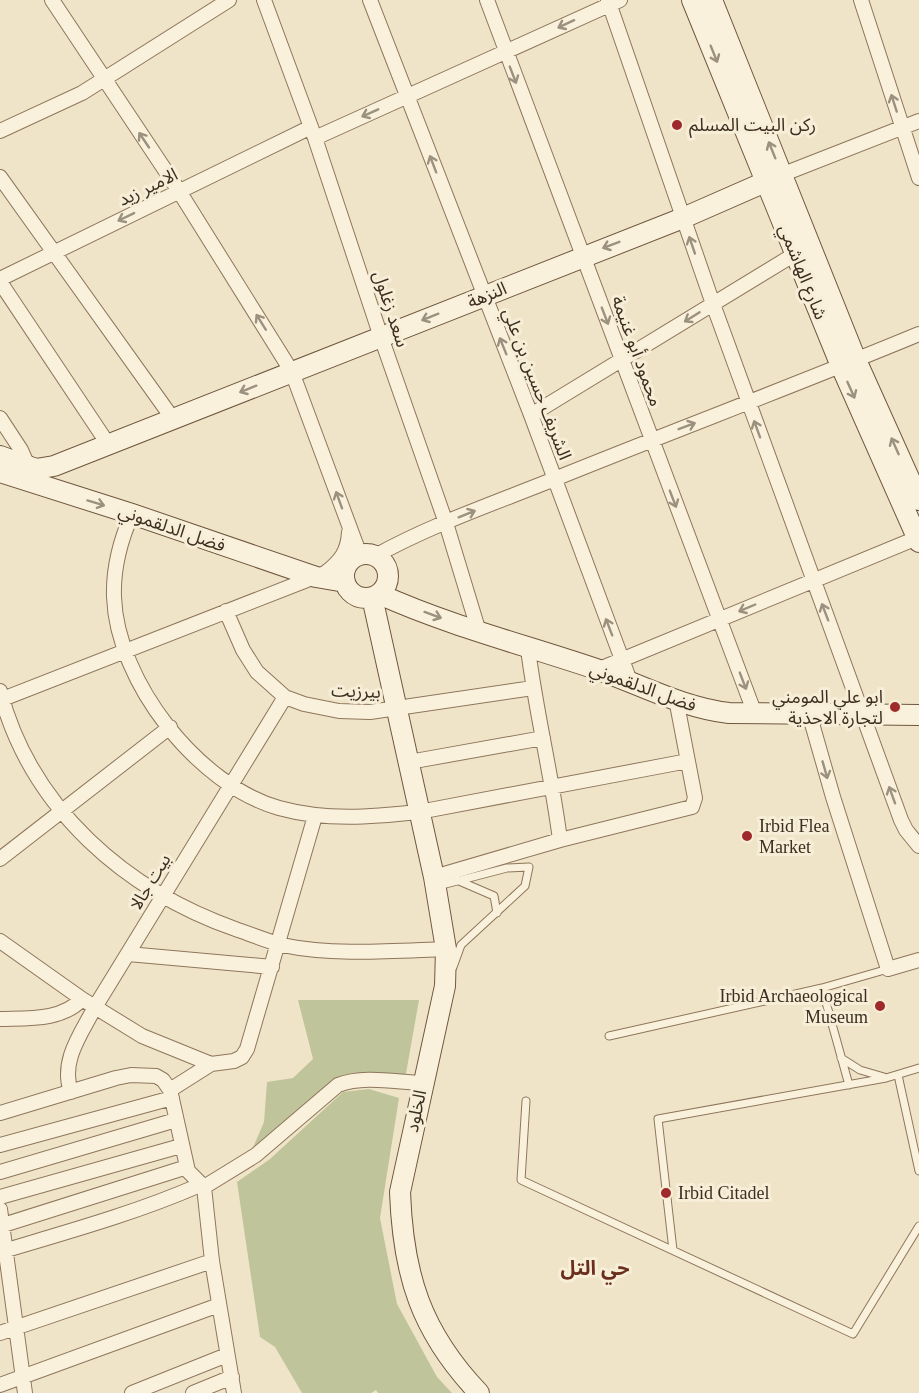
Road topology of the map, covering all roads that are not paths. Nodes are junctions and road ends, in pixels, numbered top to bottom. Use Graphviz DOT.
graph roads {
  1 [pos="52,0"];
  2 [pos="230,0"];
  3 [pos="264,0"];
  4 [pos="370,0"];
  5 [pos="487,0"];
  6 [pos="692,0"];
  7 [pos="712,0"];
  8 [pos="861,0"];
  9 [pos="612,1"];
  10 [pos="505,52"];
  11 [pos="104,80"];
  12 [pos="407,96"];
  13 [pos="919,122"];
  14 [pos="903,128"];
  15 [pos="0,132"];
  16 [pos="313,132"];
  17 [pos="0,177"];
  18 [pos="919,178"];
  19 [pos="774,179"];
  20 [pos="178,191"];
  21 [pos="683,218"];
  22 [pos="54,253"];
  23 [pos="795,254"];
  24 [pos="582,256"];
  25 [pos="0,280"];
  26 [pos="483,296"];
  27 [pos="713,304"];
  28 [pos="919,334"];
  29 [pos="381,337"];
  30 [pos="622,360"];
  31 [pos="849,363"];
  32 [pos="292,372"];
  33 [pos="748,402"];
  34 [pos="531,416"];
  35 [pos="0,418"];
  36 [pos="173,419"];
  37 [pos="651,440"];
  38 [pos="108,444"];
  39 [pos="0,456"];
  40 [pos="28,466"];
  41 [pos="54,466"];
  42 [pos="0,472"];
  43 [pos="554,479"];
  44 [pos="58,491"];
  45 [pos="919,500"];
  46 [pos="132,514"];
  47 [pos="446,523"];
  48 [pos="350,528"];
  49 [pos="918,540"];
  50 [pos="368,555"];
  51 [pos="282,566"];
  52 [pos="316,577"];
  53 [pos="813,581"];
  54 [pos="345,582"];
  55 [pos="268,594"];
  56 [pos="376,595"];
  57 [pos="226,611"];
  58 [pos="719,620"];
  59 [pos="479,632"];
  60 [pos="528,649"];
  61 [pos="125,651"];
  62 [pos="621,660"];
  63 [pos="597,670"];
  64 [pos="630,681"];
  65 [pos="533,688"];
  66 [pos="1,697"];
  67 [pos="285,697"];
  68 [pos="676,699"];
  69 [pos="398,709"];
  70 [pos="809,713"];
  71 [pos="755,714"];
  72 [pos="863,714"];
  73 [pos="919,715"];
  74 [pos="170,727"];
  75 [pos="543,738"];
  76 [pos="688,761"];
  77 [pos="409,762"];
  78 [pos="231,785"];
  79 [pos="554,786"];
  80 [pos="63,812"];
  81 [pos="419,812"];
  82 [pos="315,816"];
  83 [pos="560,840"];
  84 [pos="919,846"];
  85 [pos="0,859"];
  86 [pos="457,880"];
  87 [pos="435,882"];
  88 [pos="161,897"];
  89 [pos="497,913"];
  90 [pos="0,942"];
  91 [pos="279,944"];
  92 [pos="453,947"];
  93 [pos="128,954"];
  94 [pos="919,960"];
  95 [pos="272,967"];
  96 [pos="888,969"];
  97 [pos="822,988"];
  98 [pos="82,999"];
  99 [pos="95,1007"];
  100 [pos="0,1019"];
  101 [pos="609,1035"];
  102 [pos="841,1058"];
  103 [pos="211,1064"];
  104 [pos="919,1068"];
  105 [pos="898,1075"];
  106 [pos="886,1078"];
  107 [pos="422,1083"];
  108 [pos="849,1085"];
  109 [pos="71,1092"];
  110 [pos="171,1094"];
  111 [pos="526,1101"];
  112 [pos="0,1113"];
  113 [pos="176,1120"];
  114 [pos="0,1145"];
  115 [pos="181,1146"];
  116 [pos="187,1167"];
  117 [pos="919,1171"];
  118 [pos="0,1172"];
  119 [pos="202,1186"];
  120 [pos="0,1197"];
  121 [pos="0,1209"];
  122 [pos="1,1225"];
  123 [pos="919,1226"];
  124 [pos="673,1250"];
  125 [pos="3,1251"];
  126 [pos="212,1261"];
  127 [pos="4,1276"];
  128 [pos="6,1304"];
  129 [pos="219,1305"];
  130 [pos="15,1328"];
  131 [pos="0,1333"];
  132 [pos="227,1355"];
  133 [pos="22,1377"];
  134 [pos="232,1377"];
  135 [pos="0,1385"];
  136 [pos="25,1393"];
  137 [pos="132,1393"];
  138 [pos="193,1393"];
  139 [pos="234,1393"];
  140 [pos="479,1393"];
  1 -- 11 [label="street"];
  2 -- 11 [label="street"];
  3 -- 16 [label="street, سعد زغلول"];
  4 -- 12 [label="street, الشريف حسين بن علي"];
  5 -- 10 [label="street, محمود أبو غنيمة"];
  6 -- 19 [label="main road, شارع الهاشمي, one-way"];
  19 -- 7 [label="main road, شارع الهاشمي, one-way"];
  14 -- 8 [label="street, one-way"];
  9 -- 10 [label="street, الامير زيد, one-way"];
  9 -- 21 [label="street"];
  10 -- 12 [label="street, الامير زيد"];
  10 -- 24 [label="street, محمود أبو غنيمة, one-way"];
  11 -- 15 [label="street"];
  20 -- 11 [label="street, one-way"];
  12 -- 16 [label="street, الامير زيد, one-way"];
  26 -- 12 [label="street, الشريف حسين بن علي, one-way"];
  13 -- 14 [label="street, النزهة"];
  14 -- 18 [label="street"];
  14 -- 19 [label="street, النزهة"];
  16 -- 20 [label="street, الامير زيد"];
  16 -- 29 [label="street, سعد زغلول"];
  17 -- 22 [label="street"];
  19 -- 21 [label="main road, النزهة"];
  19 -- 23 [label="main road, شارع الهاشمي"];
  19 -- 31 [label="main road, شارع الهاشمي"];
  20 -- 22 [label="street, الامير زيد, one-way"];
  32 -- 20 [label="street, one-way"];
  21 -- 24 [label="main road, النزهة, one-way"];
  27 -- 21 [label="street, one-way"];
  22 -- 25 [label="street, الامير زيد"];
  22 -- 36 [label="street"];
  23 -- 27 [label="street"];
  23 -- 31 [label="main road, شارع الهاشمي"];
  24 -- 26 [label="main road, النزهة"];
  24 -- 30 [label="street, محمود أبو غنيمة, one-way"];
  25 -- 38 [label="street"];
  26 -- 29 [label="main road, النزهة, one-way"];
  34 -- 26 [label="street, الشريف حسين بن علي, one-way"];
  27 -- 30 [label="street, one-way"];
  27 -- 33 [label="street"];
  28 -- 31 [label="street"];
  29 -- 32 [label="main road, النزهة"];
  29 -- 47 [label="street, سعد زغلول"];
  30 -- 34 [label="street"];
  30 -- 37 [label="street, محمود أبو غنيمة"];
  31 -- 33 [label="street"];
  45 -- 31 [label="main road, شارع الهاشمي, one-way"];
  31 -- 49 [label="main road, شارع الهاشمي, one-way"];
  32 -- 36 [label="main road, النزهة, one-way"];
  48 -- 32 [label="street, one-way"];
  37 -- 33 [label="street, one-way"];
  53 -- 33 [label="street, one-way"];
  34 -- 43 [label="street, الشريف حسين بن علي"];
  35 -- 40 [label="street"];
  36 -- 38 [label="main road, النزهة"];
  37 -- 43 [label="street"];
  37 -- 58 [label="street, محمود أبو غنيمة, one-way"];
  38 -- 41 [label="main road, النزهة"];
  39 -- 40 [label="main road"];
  40 -- 41 [label="main road"];
  41 -- 44 [label="main road"];
  42 -- 44 [label="main road, فضل الدلقموني"];
  47 -- 43 [label="street, one-way"];
  62 -- 43 [label="street, الشريف حسين بن علي, one-way"];
  44 -- 46 [label="main road, فضل الدلقموني, one-way"];
  46 -- 51 [label="main road, فضل الدلقموني"];
  46 -- 61 [label="street"];
  47 -- 50 [label="street"];
  47 -- 59 [label="street, سعد زغلول"];
  48 -- 50 [label="street"];
  48 -- 52 [label="street"];
  49 -- 53 [label="street"];
  50 -- 54 [label="main road"];
  50 -- 56 [label="main road"];
  51 -- 52 [label="main road, فضل الدلقموني"];
  51 -- 55 [label="street"];
  52 -- 54 [label="main road, فضل الدلقموني"];
  52 -- 55 [label="street"];
  53 -- 58 [label="street, one-way"];
  72 -- 53 [label="street, one-way"];
  54 -- 56 [label="main road"];
  55 -- 57 [label="street"];
  56 -- 59 [label="main road, فضل الدلقموني, one-way"];
  56 -- 69 [label="main road, الخلود"];
  57 -- 61 [label="street"];
  57 -- 67 [label="street, بيرزيت"];
  58 -- 62 [label="street"];
  58 -- 71 [label="street, محمود أبو غنيمة, one-way"];
  59 -- 60 [label="main road, فضل الدلقموني"];
  60 -- 63 [label="main road, فضل الدلقموني"];
  60 -- 65 [label="street"];
  61 -- 66 [label="street"];
  61 -- 74 [label="street"];
  62 -- 63 [label="street"];
  62 -- 64 [label="street, الشريف حسين بن علي"];
  63 -- 64 [label="main road, فضل الدلقموني"];
  64 -- 68 [label="main road, فضل الدلقموني"];
  65 -- 69 [label="street, بيرزيت"];
  65 -- 75 [label="street"];
  66 -- 80 [label="street"];
  67 -- 69 [label="street, بيرزيت"];
  67 -- 78 [label="street, بيت جالا"];
  68 -- 71 [label="main road, فضل الدلقموني"];
  68 -- 76 [label="street"];
  69 -- 77 [label="main road, الخلود"];
  70 -- 71 [label="main road, فضل الدلقموني"];
  70 -- 72 [label="main road, فضل الدلقموني"];
  70 -- 96 [label="street, one-way"];
  72 -- 73 [label="main road, فضل الدلقموني"];
  84 -- 72 [label="street, one-way"];
  74 -- 78 [label="street"];
  74 -- 80 [label="street"];
  75 -- 77 [label="street"];
  75 -- 79 [label="street"];
  76 -- 79 [label="street"];
  76 -- 83 [label="street"];
  77 -- 81 [label="main road, الخلود"];
  78 -- 82 [label="street"];
  78 -- 88 [label="street, بيت جالا"];
  79 -- 81 [label="street"];
  79 -- 83 [label="street"];
  80 -- 85 [label="street"];
  80 -- 88 [label="street"];
  81 -- 82 [label="street"];
  81 -- 87 [label="main road, الخلود"];
  82 -- 91 [label="street"];
  83 -- 87 [label="street"];
  86 -- 87 [label="lane"];
  86 -- 89 [label="lane"];
  86 -- 89 [label="lane"];
  87 -- 92 [label="main road, الخلود"];
  88 -- 91 [label="street"];
  88 -- 93 [label="street, بيت جالا"];
  89 -- 92 [label="lane"];
  90 -- 98 [label="street"];
  91 -- 92 [label="street"];
  91 -- 95 [label="street"];
  92 -- 107 [label="main road, الخلود"];
  93 -- 95 [label="street"];
  93 -- 99 [label="street, بيت جالا"];
  94 -- 96 [label="street"];
  95 -- 103 [label="street"];
  96 -- 97 [label="lane"];
  97 -- 101 [label="lane"];
  97 -- 102 [label="lane"];
  98 -- 99 [label="street"];
  98 -- 100 [label="street"];
  99 -- 103 [label="street"];
  99 -- 109 [label="street, بيت جالا"];
  102 -- 106 [label="lane"];
  102 -- 108 [label="lane"];
  103 -- 110 [label="street"];
  104 -- 105 [label="lane"];
  105 -- 106 [label="lane"];
  105 -- 117 [label="lane"];
  106 -- 108 [label="lane"];
  107 -- 119 [label="street"];
  107 -- 140 [label="main road, الخلود"];
  108 -- 124 [label="lane"];
  109 -- 110 [label="street"];
  109 -- 112 [label="street"];
  110 -- 113 [label="street"];
  110 -- 114 [label="street"];
  111 -- 124 [label="lane"];
  113 -- 115 [label="street"];
  113 -- 118 [label="street"];
  115 -- 116 [label="street"];
  115 -- 120 [label="street"];
  116 -- 119 [label="street"];
  116 -- 122 [label="street"];
  119 -- 125 [label="street"];
  119 -- 126 [label="street"];
  121 -- 122 [label="street"];
  122 -- 125 [label="street"];
  123 -- 124 [label="lane"];
  125 -- 127 [label="street"];
  126 -- 129 [label="street"];
  126 -- 130 [label="street"];
  127 -- 128 [label="street"];
  128 -- 130 [label="street"];
  129 -- 132 [label="street"];
  129 -- 133 [label="street"];
  130 -- 131 [label="street"];
  130 -- 133 [label="street"];
  132 -- 134 [label="street"];
  132 -- 137 [label="street"];
  133 -- 135 [label="street"];
  133 -- 136 [label="street"];
  134 -- 138 [label="street"];
  134 -- 139 [label="street"];
}
